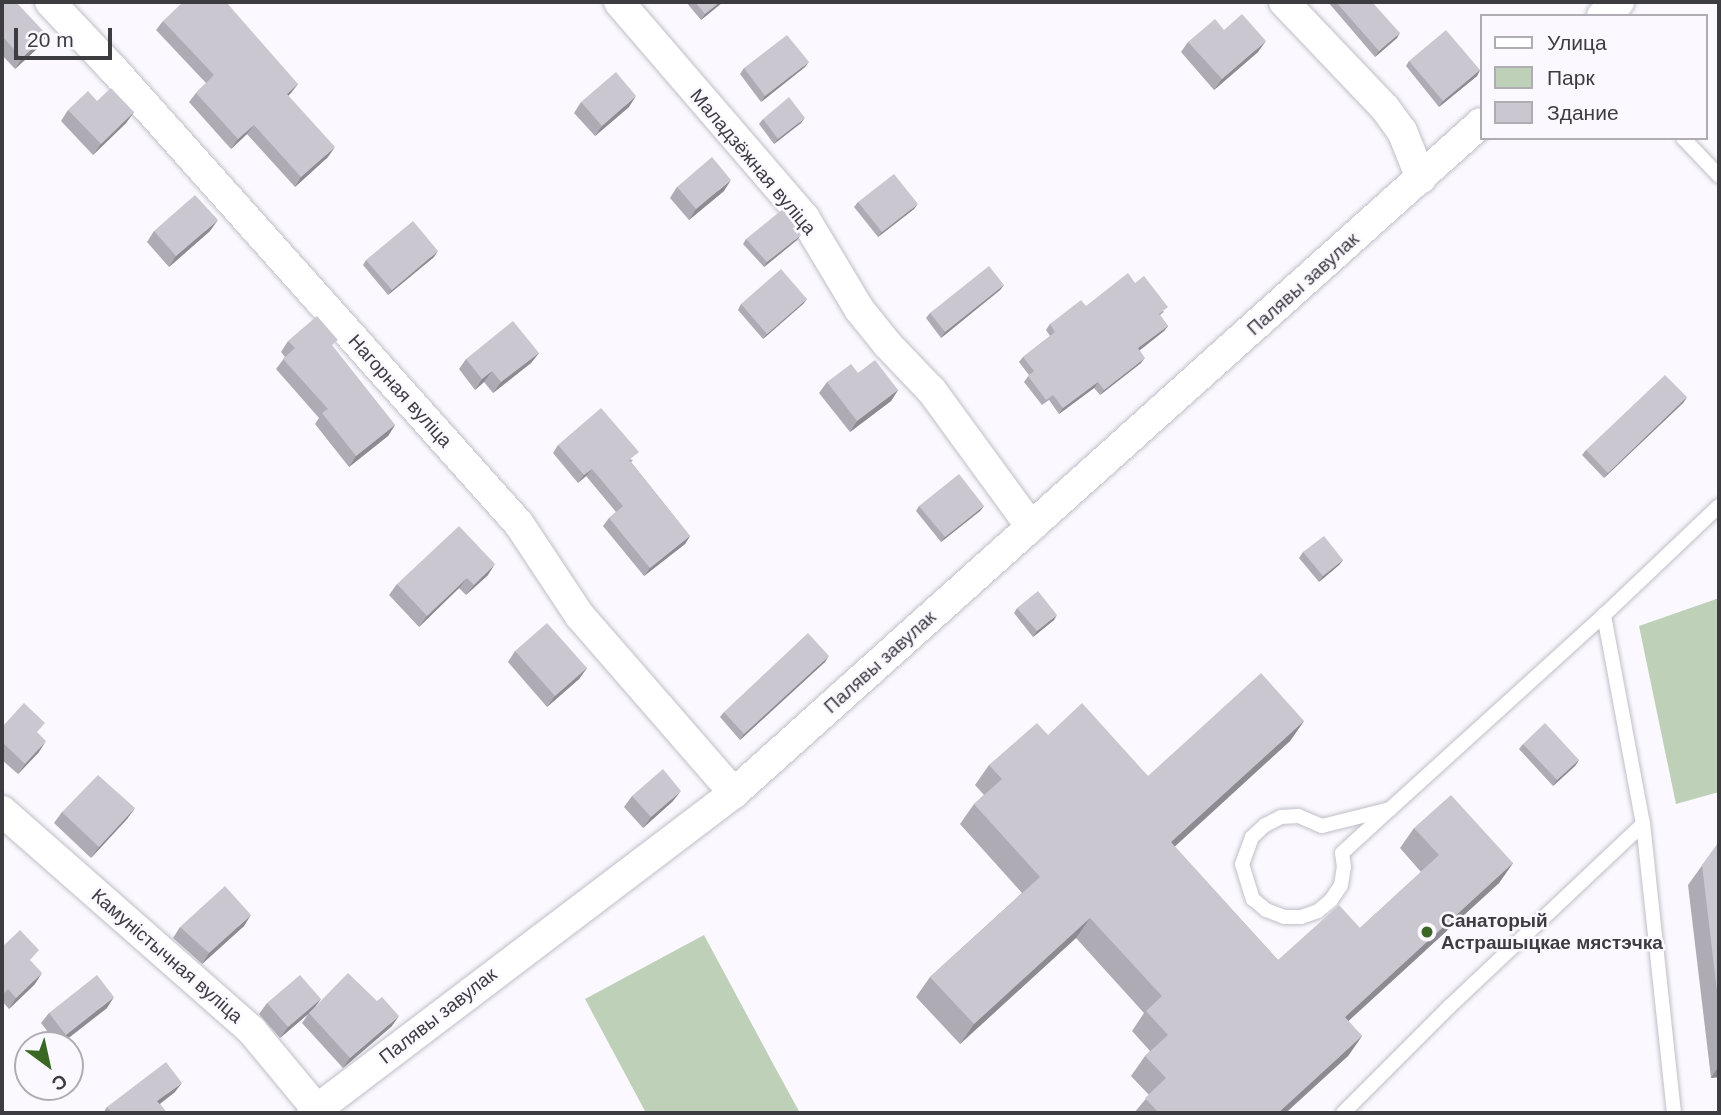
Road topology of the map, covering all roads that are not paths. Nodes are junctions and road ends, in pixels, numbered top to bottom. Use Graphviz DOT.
graph roads {
  1 [pos="50,2"];
  2 [pos="619,2"];
  3 [pos="1284,2"];
  4 [pos="1619,2"];
  5 [pos="1604,14"];
  6 [pos="1480,125"];
  7 [pos="1685,140"];
  8 [pos="1719,176"];
  9 [pos="1421,177"];
  10 [pos="1719,506"];
  11 [pos="1031,527"];
  12 [pos="1604,615"];
  13 [pos="734,793"];
  14 [pos="1390,809"];
  15 [pos="2,811"];
  16 [pos="1643,824"];
  17 [pos="317,1112"];
  18 [pos="1343,1113"];
  19 [pos="1674,1113"];
  1 -- 13 [label="street, Нагорная вуліца"];
  2 -- 11 [label="street, Маладзёжная вуліца"];
  3 -- 9 [label="street"];
  4 -- 5 [label="street"];
  6 -- 9 [label="street, Палявы завулак"];
  7 -- 8 [label="lane"];
  9 -- 11 [label="street, Палявы завулак"];
  10 -- 12 [label="lane"];
  11 -- 13 [label="street, Палявы завулак"];
  12 -- 14 [label="lane"];
  12 -- 16 [label="lane"];
  13 -- 17 [label="street, Палявы завулак"];
  14 -- 14 [label="lane"];
  15 -- 17 [label="street, Камуністычная вуліца"];
  16 -- 18 [label="lane"];
  16 -- 19 [label="lane"];
}
